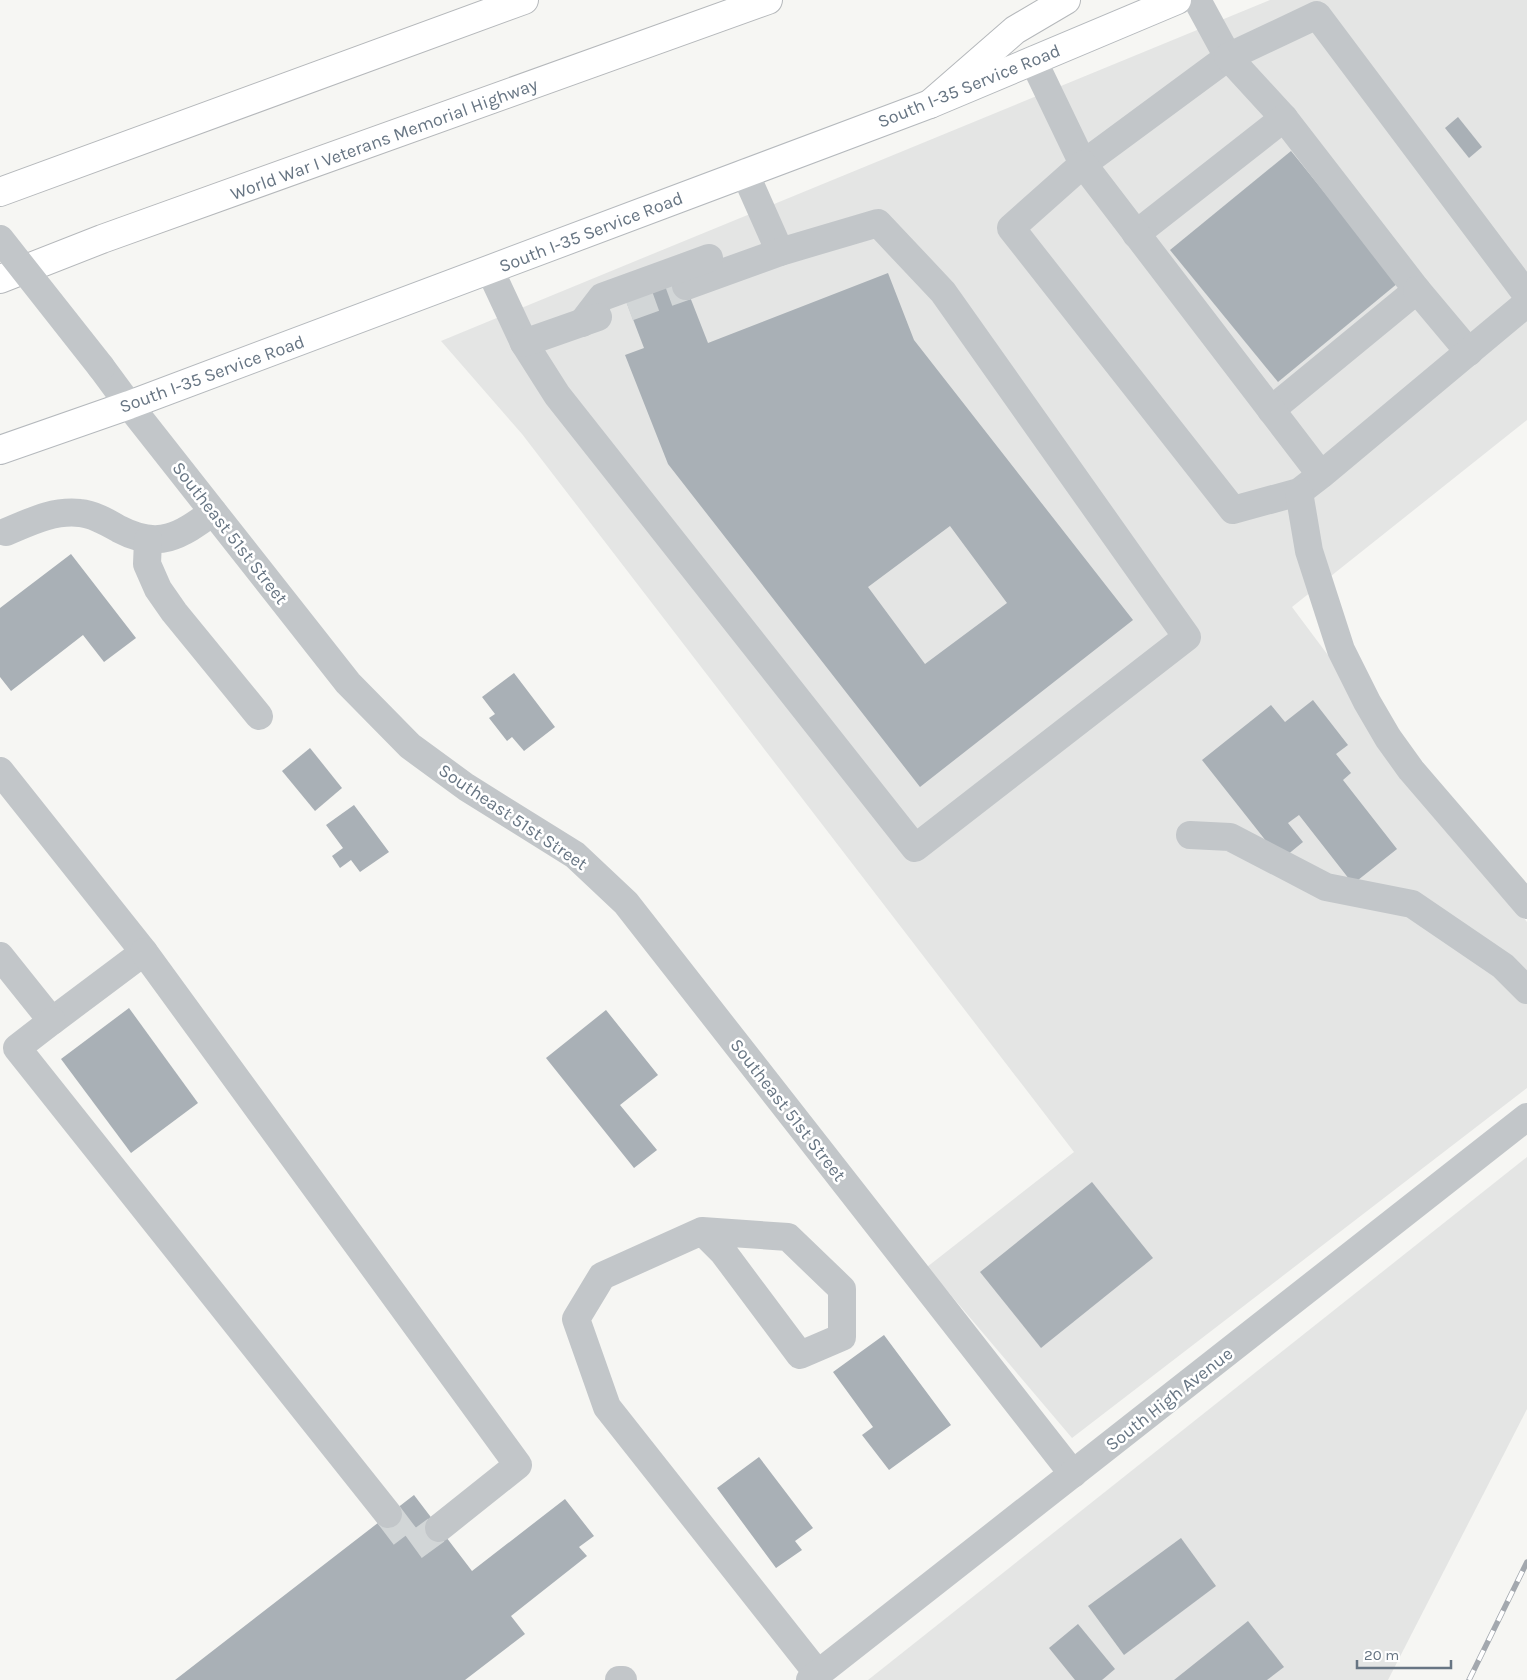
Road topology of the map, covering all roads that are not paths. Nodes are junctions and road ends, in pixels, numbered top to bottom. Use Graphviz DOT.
graph roads {
  1 [pos="524,0"];
  2 [pos="768,0"];
  3 [pos="1066,0"];
  4 [pos="1178,0"];
  5 [pos="1197,0"];
  6 [pos="1228,57"];
  7 [pos="1033,60"];
  8 [pos="930,104"];
  9 [pos="1284,118"];
  10 [pos="1083,164"];
  11 [pos="745,173"];
  12 [pos="0,192"];
  13 [pos="1136,234"];
  14 [pos="0,239"];
  15 [pos="780,252"];
  16 [pos="739,267"];
  17 [pos="490,270"];
  18 [pos="0,279"];
  19 [pos="686,286"];
  20 [pos="1417,290"];
  21 [pos="1527,296"];
  22 [pos="1527,303"];
  23 [pos="628,307"];
  24 [pos="582,323"];
  25 [pos="524,343"];
  26 [pos="1469,352"];
  27 [pos="129,405"];
  28 [pos="1271,410"];
  29 [pos="0,450"];
  30 [pos="1321,475"];
  31 [pos="1299,492"];
  32 [pos="213,512"];
  33 [pos="6,532"];
  34 [pos="148,540"];
  35 [pos="259,716"];
  36 [pos="0,771"];
  37 [pos="1190,835"];
  38 [pos="1527,905"];
  39 [pos="144,952"];
  40 [pos="0,956"];
  41 [pos="1527,990"];
  42 [pos="52,1022"];
  43 [pos="1527,1117"];
  44 [pos="702,1231"];
  45 [pos="1073,1474"];
  46 [pos="388,1514"];
  47 [pos="439,1528"];
  48 [pos="814,1677"];
  49 [pos="619,1680"];
  50 [pos="623,1680"];
  1 -- 12 [label="main road"];
  2 -- 18 [label="main road, World War I Veterans Memorial Highway"];
  3 -- 8 [label="main road"];
  4 -- 7 [label="main road, South I-35 Service Road"];
  5 -- 6 [label="street"];
  6 -- 9 [label="street"];
  6 -- 10 [label="street"];
  6 -- 21 [label="street"];
  7 -- 8 [label="main road, South I-35 Service Road"];
  7 -- 10 [label="street"];
  8 -- 11 [label="main road, South I-35 Service Road"];
  9 -- 13 [label="street"];
  9 -- 20 [label="street"];
  10 -- 13 [label="street"];
  10 -- 31 [label="street"];
  11 -- 15 [label="street"];
  11 -- 17 [label="main road, South I-35 Service Road"];
  13 -- 28 [label="street"];
  14 -- 27 [label="street, Southeast 51st Street, bridge"];
  15 -- 16 [label="street"];
  15 -- 25 [label="street"];
  16 -- 19 [label="street"];
  16 -- 24 [label="street"];
  17 -- 25 [label="street"];
  17 -- 27 [label="main road, South I-35 Service Road"];
  20 -- 26 [label="street"];
  20 -- 28 [label="street"];
  22 -- 26 [label="street"];
  23 -- 24 [label="street"];
  24 -- 25 [label="street"];
  26 -- 30 [label="street"];
  27 -- 29 [label="main road, South I-35 Service Road"];
  27 -- 32 [label="street, Southeast 51st Street"];
  28 -- 30 [label="street"];
  30 -- 31 [label="street"];
  31 -- 38 [label="street"];
  32 -- 34 [label="street"];
  32 -- 45 [label="street, Southeast 51st Street"];
  33 -- 34 [label="street"];
  34 -- 35 [label="street"];
  36 -- 39 [label="street"];
  37 -- 41 [label="street"];
  39 -- 42 [label="street"];
  39 -- 47 [label="street"];
  40 -- 42 [label="street"];
  42 -- 46 [label="street"];
  43 -- 45 [label="street, South High Avenue"];
  44 -- 44 [label="street"];
  44 -- 48 [label="street"];
  45 -- 48 [label="street, South High Avenue"];
  49 -- 50 [label="street"];
}
